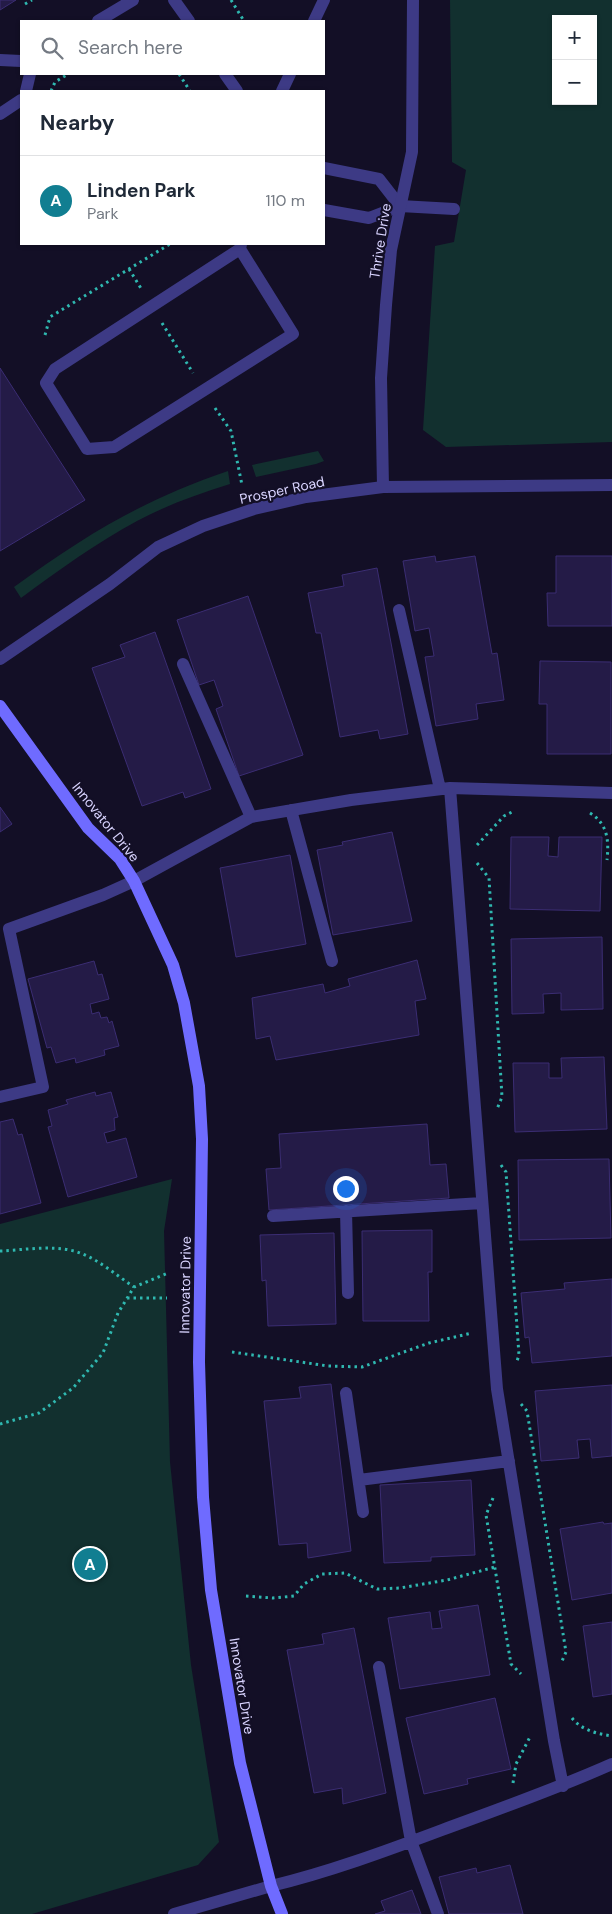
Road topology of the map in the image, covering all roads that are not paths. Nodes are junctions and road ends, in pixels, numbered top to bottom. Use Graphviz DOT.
graph roads {
  1 [pos="133,0"];
  2 [pos="174,0"];
  3 [pos="324,0"];
  4 [pos="413,0"];
  5 [pos="100,20"];
  6 [pos="188,20"];
  7 [pos="314,20"];
  8 [pos="0,60"];
  9 [pos="20,61"];
  10 [pos="30,75"];
  11 [pos="226,75"];
  12 [pos="290,75"];
  13 [pos="26,90"];
  14 [pos="236,90"];
  15 [pos="282,90"];
  16 [pos="20,101"];
  17 [pos="0,114"];
  18 [pos="325,168"];
  19 [pos="400,206"];
  20 [pos="454,209"];
  21 [pos="325,210"];
  22 [pos="240,246"];
  23 [pos="612,485"];
  24 [pos="383,487"];
  25 [pos="399,610"];
  26 [pos="0,658"];
  27 [pos="183,664"];
  28 [pos="0,706"];
  29 [pos="445,789"];
  30 [pos="612,794"];
  31 [pos="291,810"];
  32 [pos="251,817"];
  33 [pos="134,881"];
  34 [pos="4,930"];
  35 [pos="332,961"];
  36 [pos="0,1097"];
  37 [pos="482,1203"];
  38 [pos="346,1211"];
  39 [pos="273,1216"];
  40 [pos="348,1293"];
  41 [pos="346,1393"];
  42 [pos="508,1461"];
  43 [pos="359,1480"];
  44 [pos="363,1512"];
  45 [pos="379,1667"];
  46 [pos="612,1764"];
  47 [pos="563,1786"];
  48 [pos="411,1841"];
  49 [pos="271,1886"];
  50 [pos="174,1914"];
  51 [pos="282,1914"];
  52 [pos="438,1914"];
  1 -- 5 [label="street"];
  2 -- 6 [label="street"];
  3 -- 7 [label="street"];
  4 -- 19 [label="street, Thrive Drive"];
  8 -- 9 [label="street"];
  10 -- 13 [label="street"];
  11 -- 14 [label="street"];
  12 -- 15 [label="street"];
  16 -- 17 [label="street"];
  18 -- 19 [label="street"];
  19 -- 20 [label="street"];
  19 -- 21 [label="street"];
  19 -- 24 [label="street, Thrive Drive"];
  22 -- 22 [label="street"];
  23 -- 24 [label="street, Prosper Road"];
  24 -- 26 [label="street, Prosper Road"];
  25 -- 29 [label="street"];
  27 -- 32 [label="street"];
  28 -- 33 [label="street, Innovator Drive"];
  29 -- 30 [label="street"];
  29 -- 31 [label="street"];
  29 -- 37 [label="street"];
  31 -- 32 [label="street"];
  31 -- 35 [label="street"];
  32 -- 33 [label="street"];
  33 -- 34 [label="street"];
  33 -- 49 [label="street, Innovator Drive"];
  34 -- 36 [label="street"];
  37 -- 38 [label="street"];
  37 -- 42 [label="street"];
  38 -- 39 [label="street"];
  38 -- 40 [label="street"];
  41 -- 43 [label="street"];
  42 -- 43 [label="street"];
  42 -- 47 [label="street"];
  43 -- 44 [label="street"];
  45 -- 48 [label="street"];
  46 -- 47 [label="street"];
  47 -- 48 [label="street"];
  48 -- 49 [label="street"];
  48 -- 52 [label="street"];
  49 -- 50 [label="street"];
  49 -- 51 [label="street, Innovator Drive"];
}
